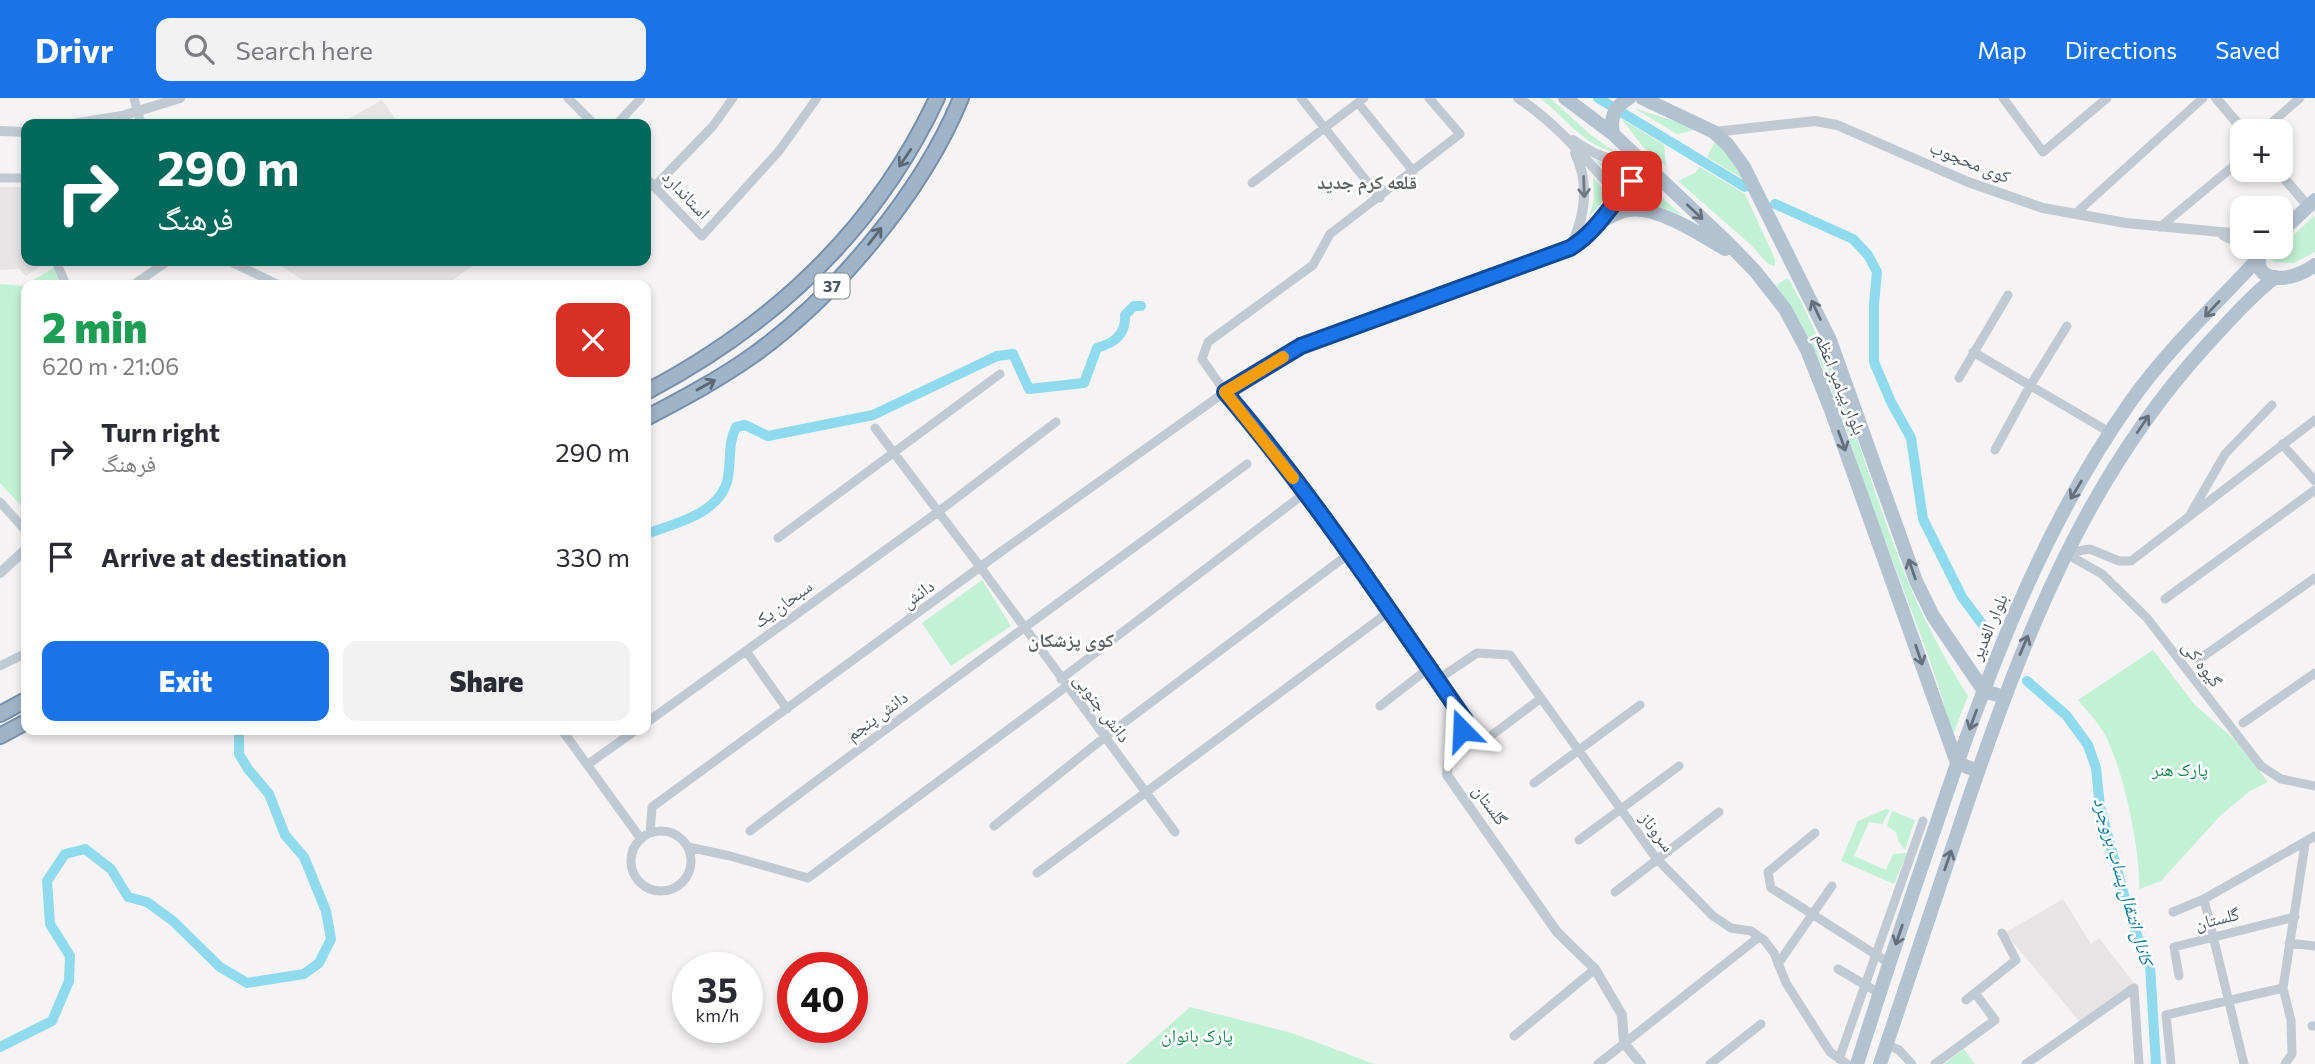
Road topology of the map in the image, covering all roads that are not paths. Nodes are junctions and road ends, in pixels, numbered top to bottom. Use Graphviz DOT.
graph roads {
  1 [pos="134,98"];
  2 [pos="180,98"];
  3 [pos="568,98"];
  4 [pos="641,98"];
  5 [pos="733,98"];
  6 [pos="817,98"];
  7 [pos="937,98"];
  8 [pos="961,98"];
  9 [pos="1301,98"];
  10 [pos="1429,98"];
  11 [pos="1518,98"];
  12 [pos="1565,98"];
  13 [pos="1629,98"];
  14 [pos="1642,98"];
  15 [pos="2003,98"];
  16 [pos="2107,98"];
  17 [pos="2203,98"];
  18 [pos="2216,98"];
  19 [pos="2300,98"];
  20 [pos="1361,100"];
  21 [pos="137,112"];
  22 [pos="99,119"];
  23 [pos="139,119"];
  24 [pos="589,119"];
  25 [pos="622,119"];
  26 [pos="2234,119"];
  27 [pos="2276,119"];
  28 [pos="1324,128"];
  29 [pos="0,131"];
  30 [pos="1559,131"];
  31 [pos="1714,132"];
  32 [pos="21,133"];
  33 [pos="1613,134"];
  34 [pos="1640,160"];
  35 [pos="2230,169"];
  36 [pos="1413,171"];
  37 [pos="0,178"];
  38 [pos="21,178"];
  39 [pos="2289,182"];
  40 [pos="1252,183"];
  41 [pos="651,184"];
  42 [pos="654,187"];
  43 [pos="1619,196"];
  44 [pos="1380,198"];
  45 [pos="2311,203"];
  46 [pos="2074,214"];
  47 [pos="2293,220"];
  48 [pos="1599,223"];
  49 [pos="2160,227"];
  50 [pos="2217,232"];
  51 [pos="2230,233"];
  52 [pos="2230,239"];
  53 [pos="1570,248"];
  54 [pos="2256,259"];
  55 [pos="2261,259"];
  56 [pos="1745,260"];
  57 [pos="2315,265"];
  58 [pos="162,266"];
  59 [pos="239,266"];
  60 [pos="2276,277"];
  61 [pos="140,280"];
  62 [pos="269,280"];
  63 [pos="2008,295"];
  64 [pos="2067,326"];
  65 [pos="1973,352"];
  66 [pos="1000,374"];
  67 [pos="1959,378"];
  68 [pos="2030,386"];
  69 [pos="651,389"];
  70 [pos="1225,392"];
  71 [pos="2272,405"];
  72 [pos="651,415"];
  73 [pos="2315,420"];
  74 [pos="1056,422"];
  75 [pos="875,428"];
  76 [pos="2111,433"];
  77 [pos="2283,444"];
  78 [pos="1995,450"];
  79 [pos="894,453"];
  80 [pos="1247,464"];
  81 [pos="2315,481"];
  82 [pos="2315,490"];
  83 [pos="1305,493"];
  84 [pos="0,502"];
  85 [pos="938,512"];
  86 [pos="2188,517"];
  87 [pos="21,525"];
  88 [pos="778,538"];
  89 [pos="21,554"];
  90 [pos="1350,554"];
  91 [pos="2065,554"];
  92 [pos="981,568"];
  93 [pos="0,573"];
  94 [pos="2315,578"];
  95 [pos="2165,599"];
  96 [pos="1390,611"];
  97 [pos="1025,629"];
  98 [pos="746,651"];
  99 [pos="21,656"];
  100 [pos="2198,660"];
  101 [pos="0,666"];
  102 [pos="1429,668"];
  103 [pos="2315,673"];
  104 [pos="1437,680"];
  105 [pos="1064,682"];
  106 [pos="1984,691"];
  107 [pos="2004,697"];
  108 [pos="1540,699"];
  109 [pos="21,703"];
  110 [pos="1640,705"];
  111 [pos="1380,706"];
  112 [pos="787,709"];
  113 [pos="0,714"];
  114 [pos="651,719"];
  115 [pos="2243,723"];
  116 [pos="21,725"];
  117 [pos="1492,734"];
  118 [pos="566,735"];
  119 [pos="629,735"];
  120 [pos="0,736"];
  121 [pos="1105,737"];
  122 [pos="1577,750"];
  123 [pos="1956,763"];
  124 [pos="587,765"];
  125 [pos="1679,766"];
  126 [pos="1978,771"];
  127 [pos="1534,783"];
  128 [pos="2315,786"];
  129 [pos="1147,793"];
  130 [pos="1620,808"];
  131 [pos="1719,812"];
  132 [pos="1923,821"];
  133 [pos="994,826"];
  134 [pos="750,831"];
  135 [pos="1175,832"];
  136 [pos="650,833"];
  137 [pos="1815,833"];
  138 [pos="2315,836"];
  139 [pos="641,839"];
  140 [pos="1578,840"];
  141 [pos="2305,844"];
  142 [pos="688,847"];
  143 [pos="1656,858"];
  144 [pos="1037,873"];
  145 [pos="1832,886"];
  146 [pos="1615,892"];
  147 [pos="2204,899"];
  148 [pos="2173,912"];
  149 [pos="1812,915"];
  150 [pos="2295,917"];
  151 [pos="2001,933"];
  152 [pos="1759,937"];
  153 [pos="2213,938"];
  154 [pos="2289,943"];
  155 [pos="2315,946"];
  156 [pos="1876,954"];
  157 [pos="1889,963"];
  158 [pos="1778,964"];
  159 [pos="1595,969"];
  160 [pos="1838,969"];
  161 [pos="2179,975"];
  162 [pos="1865,985"];
  163 [pos="2283,988"];
  164 [pos="1880,993"];
  165 [pos="1975,993"];
  166 [pos="1966,1000"];
  167 [pos="2228,1000"];
  168 [pos="1761,1024"];
  169 [pos="1514,1036"];
  170 [pos="1624,1044"];
  171 [pos="1887,1045"];
  172 [pos="1843,1061"];
  173 [pos="2286,1062"];
  174 [pos="1598,1064"];
  175 [pos="1640,1064"];
  176 [pos="1710,1064"];
  177 [pos="1857,1064"];
  178 [pos="1880,1064"];
  179 [pos="1912,1064"];
  180 [pos="1935,1064"];
  181 [pos="2026,1064"];
  182 [pos="2139,1064"];
  183 [pos="2171,1064"];
  184 [pos="2244,1064"];
  185 [pos="2274,1064"];
  1 -- 21 [label="street"];
  2 -- 21 [label="street"];
  3 -- 24 [label="street"];
  4 -- 25 [label="street"];
  5 -- 42 [label="street"];
  6 -- 42 [label="street, استاندارد"];
  7 -- 69 [label="highway, 37, one-way"];
  72 -- 8 [label="highway, 37, one-way"];
  9 -- 28 [label="street"];
  10 -- 36 [label="street"];
  11 -- 30 [label="street"];
  12 -- 33 [label="main road, بلوار پیامبر اعظم"];
  13 -- 33 [label="main road"];
  14 -- 31 [label="main road, بلوار پیامبر اعظم"];
  15 -- 16 [label="street"];
  17 -- 46 [label="street"];
  18 -- 26 [label="street"];
  19 -- 27 [label="street"];
  20 -- 28 [label="street"];
  20 -- 36 [label="street"];
  21 -- 22 [label="street"];
  21 -- 23 [label="street"];
  28 -- 40 [label="street"];
  28 -- 44 [label="street"];
  29 -- 32 [label="street"];
  30 -- 34 [label="street"];
  30 -- 43 [label="street"];
  30 -- 53 [label="street, one-way"];
  31 -- 46 [label="street, کوی محجوب"];
  106 -- 31 [label="main road, بلوار پیامبر اعظم, one-way"];
  33 -- 34 [label="main road, بلوار پیامبر اعظم"];
  34 -- 43 [label="street"];
  34 -- 56 [label="main road, بلوار پیامبر اعظم, one-way"];
  35 -- 49 [label="street"];
  36 -- 44 [label="street"];
  37 -- 38 [label="street"];
  39 -- 45 [label="street"];
  41 -- 42 [label="street, استاندارد"];
  43 -- 48 [label="street"];
  44 -- 70 [label="street"];
  45 -- 47 [label="main road"];
  46 -- 49 [label="street, کوی محجوب"];
  48 -- 53 [label="street"];
  48 -- 56 [label="main road"];
  49 -- 50 [label="street, کوی محجوب"];
  50 -- 51 [label="street, کوی محجوب"];
  50 -- 52 [label="street"];
  53 -- 70 [label="street"];
  54 -- 76 [label="main road, بلوار الغدیر, one-way"];
  55 -- 60 [label="main road"];
  56 -- 123 [label="main road, بلوار پیامبر اعظم, one-way"];
  57 -- 60 [label="main road"];
  58 -- 61 [label="street"];
  59 -- 62 [label="street"];
  91 -- 60 [label="main road, one-way"];
  63 -- 65 [label="street"];
  64 -- 68 [label="street"];
  65 -- 67 [label="street"];
  65 -- 68 [label="street"];
  66 -- 79 [label="street"];
  68 -- 76 [label="street"];
  68 -- 78 [label="street"];
  70 -- 83 [label="street, گلستان"];
  70 -- 92 [label="street, دانش"];
  71 -- 86 [label="street"];
  73 -- 77 [label="street"];
  74 -- 85 [label="street, سبحان یک"];
  75 -- 79 [label="street, دانش جنوبی"];
  76 -- 106 [label="main road, بلوار الغدیر, one-way"];
  77 -- 81 [label="street"];
  77 -- 86 [label="street"];
  79 -- 85 [label="street, دانش جنوبی"];
  79 -- 88 [label="street"];
  80 -- 97 [label="street, دانش پنجم"];
  82 -- 95 [label="street"];
  83 -- 90 [label="street, گلستان"];
  83 -- 105 [label="street"];
  84 -- 87 [label="street"];
  85 -- 92 [label="street, دانش جنوبی"];
  85 -- 98 [label="street, سبحان یک"];
  86 -- 91 [label="street"];
  89 -- 93 [label="street"];
  90 -- 96 [label="street, گلستان"];
  90 -- 121 [label="street"];
  107 -- 91 [label="main road, one-way"];
  91 -- 128 [label="street, گیوه کی"];
  92 -- 97 [label="street, دانش جنوبی"];
  92 -- 112 [label="street, دانش"];
  94 -- 100 [label="street"];
  96 -- 102 [label="street, گلستان"];
  96 -- 129 [label="street"];
  97 -- 105 [label="street, دانش جنوبی"];
  97 -- 134 [label="street, دانش پنجم"];
  98 -- 112 [label="street"];
  98 -- 114 [label="street, سبحان یک"];
  99 -- 101 [label="street"];
  102 -- 104 [label="street, گلستان"];
  102 -- 111 [label="street"];
  103 -- 115 [label="street"];
  104 -- 108 [label="street, سروناز"];
  104 -- 159 [label="street, گلستان"];
  105 -- 121 [label="street, دانش جنوبی"];
  105 -- 142 [label="street"];
  106 -- 107 [label="main road"];
  106 -- 123 [label="main road, بلوار الغدیر, one-way"];
  107 -- 126 [label="main road"];
  108 -- 117 [label="street"];
  108 -- 122 [label="street, سروناز"];
  109 -- 113 [label="highway"];
  110 -- 122 [label="street"];
  112 -- 136 [label="street, دانش"];
  116 -- 120 [label="highway"];
  118 -- 124 [label="street"];
  119 -- 124 [label="street"];
  121 -- 129 [label="street, دانش جنوبی"];
  121 -- 133 [label="street"];
  122 -- 127 [label="street"];
  122 -- 130 [label="street, سروناز"];
  123 -- 126 [label="main road"];
  123 -- 157 [label="main road, بلوار الغدیر, one-way"];
  124 -- 139 [label="street"];
  125 -- 130 [label="street"];
  171 -- 126 [label="main road, one-way"];
  129 -- 135 [label="street, دانش جنوبی"];
  129 -- 144 [label="street"];
  130 -- 140 [label="street"];
  130 -- 143 [label="street, سروناز"];
  131 -- 143 [label="street"];
  132 -- 156 [label="street"];
  136 -- 139 [label="street"];
  136 -- 142 [label="street"];
  137 -- 149 [label="street"];
  138 -- 141 [label="street"];
  139 -- 142 [label="street"];
  141 -- 147 [label="street"];
  141 -- 150 [label="street"];
  143 -- 146 [label="street"];
  143 -- 152 [label="street, سروناز"];
  145 -- 149 [label="street"];
  147 -- 148 [label="street"];
  147 -- 153 [label="street"];
  149 -- 156 [label="street"];
  149 -- 158 [label="street"];
  150 -- 153 [label="street, گلستان"];
  150 -- 154 [label="street"];
  151 -- 165 [label="street"];
  152 -- 158 [label="street"];
  152 -- 170 [label="street"];
  153 -- 161 [label="street, گلستان"];
  153 -- 167 [label="street"];
  154 -- 155 [label="street"];
  154 -- 163 [label="street"];
  156 -- 157 [label="street"];
  156 -- 162 [label="street"];
  157 -- 164 [label="main road, بلوار الغدیر"];
  158 -- 172 [label="street"];
  159 -- 169 [label="street"];
  159 -- 170 [label="street, گلستان"];
  160 -- 162 [label="street"];
  162 -- 164 [label="street"];
  162 -- 172 [label="street"];
  163 -- 167 [label="street"];
  163 -- 173 [label="street"];
  164 -- 177 [label="main road, بلوار الغدیر"];
  165 -- 166 [label="street"];
  165 -- 180 [label="street"];
  167 -- 183 [label="street"];
  167 -- 184 [label="street"];
  168 -- 176 [label="street"];
  170 -- 174 [label="street"];
  170 -- 175 [label="street"];
  171 -- 178 [label="main road"];
  171 -- 179 [label="street"];
  173 -- 185 [label="street"];
  181 -- 182 [label="street"];
}
